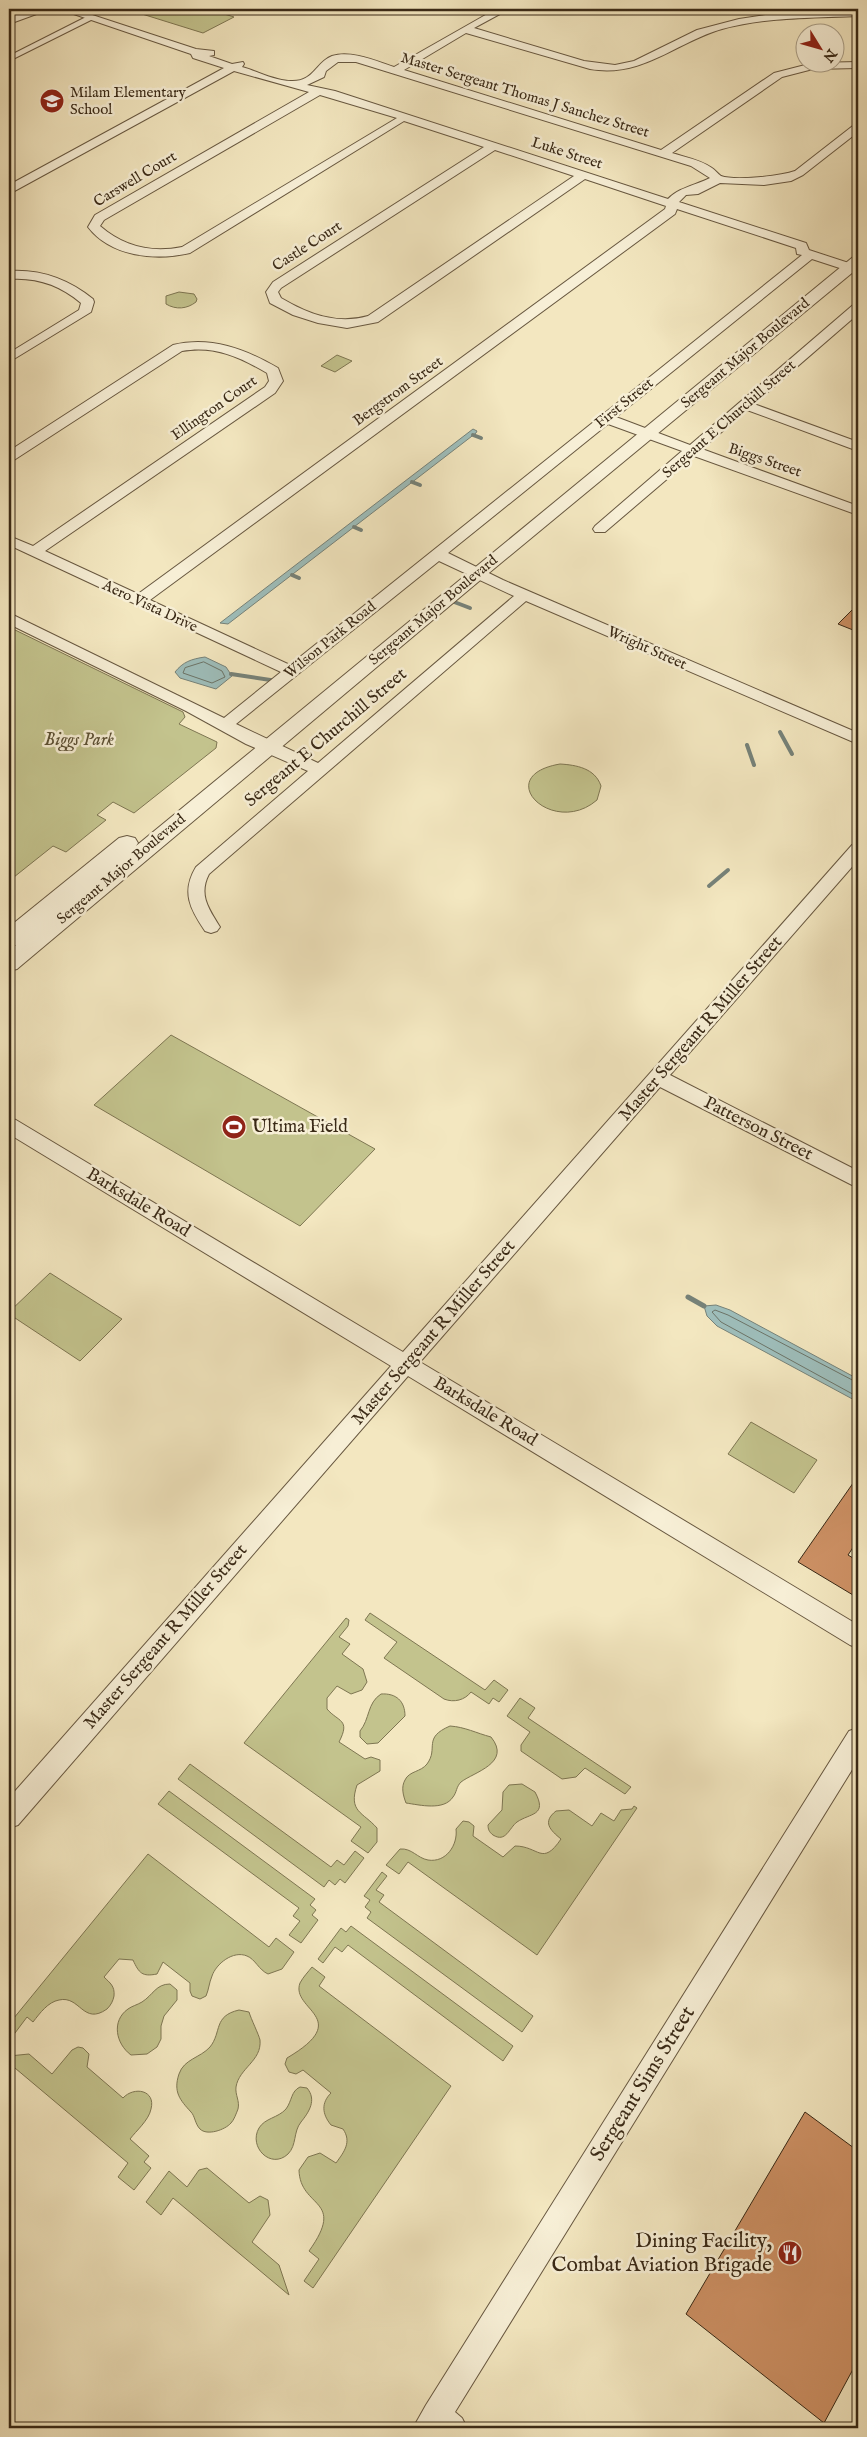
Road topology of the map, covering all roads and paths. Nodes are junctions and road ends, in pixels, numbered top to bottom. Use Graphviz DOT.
graph roads {
  1 [pos="37,9"];
  2 [pos="64,9"];
  3 [pos="504,9"];
  4 [pos="858,13"];
  5 [pos="91,18"];
  6 [pos="9,20"];
  7 [pos="465,29"];
  8 [pos="9,59"];
  9 [pos="858,64"];
  10 [pos="236,65"];
  11 [pos="396,70"];
  12 [pos="294,84"];
  13 [pos="318,92"];
  14 [pos="398,122"];
  15 [pos="858,127"];
  16 [pos="490,148"];
  17 [pos="663,154"];
  18 [pos="580,177"];
  19 [pos="718,179"];
  20 [pos="9,190"];
  21 [pos="673,208"];
  22 [pos="808,252"];
  23 [pos="851,260"];
  24 [pos="9,275"];
  25 [pos="858,308"];
  26 [pos="9,358"];
  27 [pos="745,405"];
  28 [pos="605,418"];
  29 [pos="640,432"];
  30 [pos="858,447"];
  31 [pos="691,451"];
  32 [pos="9,457"];
  33 [pos="858,511"];
  34 [pos="600,529"];
  35 [pos="9,540"];
  36 [pos="34,552"];
  37 [pos="437,554"];
  38 [pos="469,570"];
  39 [pos="524,595"];
  40 [pos="140,601"];
  41 [pos="9,618"];
  42 [pos="292,671"];
  43 [pos="224,726"];
  44 [pos="858,739"];
  45 [pos="260,744"];
  46 [pos="319,770"];
  47 [pos="858,849"];
  48 [pos="212,927"];
  49 [pos="9,939"];
  50 [pos="9,963"];
  51 [pos="659,1078"];
  52 [pos="9,1125"];
  53 [pos="858,1180"];
  54 [pos="406,1364"];
  55 [pos="858,1637"];
  56 [pos="858,1739"];
  57 [pos="9,1816"];
  58 [pos="439,2424"];
  1 -- 6 [label="street"];
  2 -- 5 [label="street, Luke Street"];
  3 -- 7 [label="street"];
  4 -- 7 [label="street"];
  5 -- 8 [label="street"];
  5 -- 10 [label="street, Luke Street"];
  7 -- 11 [label="street"];
  9 -- 17 [label="street"];
  10 -- 12 [label="street, Luke Street"];
  10 -- 20 [label="street"];
  11 -- 12 [label="street, Master Sergeant Thomas J Sanchez Street"];
  11 -- 17 [label="street, Master Sergeant Thomas J Sanchez Street"];
  12 -- 13 [label="street, Luke Street"];
  13 -- 14 [label="street, Luke Street"];
  13 -- 14 [label="street, Carswell Court"];
  13 -- 16 [label="street, Luke Street"];
  14 -- 16 [label="street, Luke Street"];
  15 -- 19 [label="street"];
  16 -- 18 [label="street, Luke Street"];
  16 -- 18 [label="street, Castle Court"];
  17 -- 19 [label="street, Master Sergeant Thomas J Sanchez Street"];
  18 -- 21 [label="street, Luke Street"];
  19 -- 21 [label="street, Bergstrom Street"];
  21 -- 22 [label="street, Luke Street"];
  21 -- 40 [label="street, Bergstrom Street"];
  22 -- 23 [label="street, Luke Street"];
  22 -- 28 [label="street, First Street"];
  23 -- 29 [label="street, Sergeant Major Boulevard"];
  24 -- 26 [label="street"];
  25 -- 27 [label="street, Sergeant E Churchill Street"];
  27 -- 30 [label="street"];
  27 -- 31 [label="street, Sergeant E Churchill Street"];
  28 -- 29 [label="street, Biggs Street"];
  28 -- 37 [label="street, First Street"];
  29 -- 31 [label="street, Biggs Street"];
  29 -- 38 [label="street, Sergeant Major Boulevard"];
  31 -- 33 [label="street, Biggs Street"];
  31 -- 34 [label="street, Sergeant E Churchill Street"];
  32 -- 36 [label="street, Ellington Court"];
  35 -- 36 [label="street, Aero Vista Drive"];
  36 -- 40 [label="street, Aero Vista Drive"];
  37 -- 38 [label="street, Wright Street"];
  37 -- 42 [label="street, Wilson Park Road"];
  38 -- 39 [label="street, Wright Street"];
  38 -- 45 [label="street, Sergeant Major Boulevard"];
  39 -- 44 [label="street, Wright Street"];
  39 -- 46 [label="street, Sergeant E Churchill Street"];
  40 -- 42 [label="street, Aero Vista Drive"];
  41 -- 43 [label="street"];
  42 -- 43 [label="street, Wilson Park Road"];
  43 -- 45 [label="street"];
  45 -- 46 [label="street"];
  45 -- 49 [label="street, Sergeant Major Boulevard"];
  45 -- 50 [label="street, Sergeant Major Boulevard"];
  46 -- 48 [label="street, Sergeant E Churchill Street"];
  47 -- 51 [label="street, Master Sergeant R Miller Street"];
  51 -- 53 [label="street, Patterson Street"];
  51 -- 54 [label="street, Master Sergeant R Miller Street"];
  52 -- 54 [label="street, Barksdale Road"];
  54 -- 55 [label="street, Barksdale Road"];
  54 -- 57 [label="street, Master Sergeant R Miller Street"];
  56 -- 58 [label="street, Sergeant Sims Street"];
}
